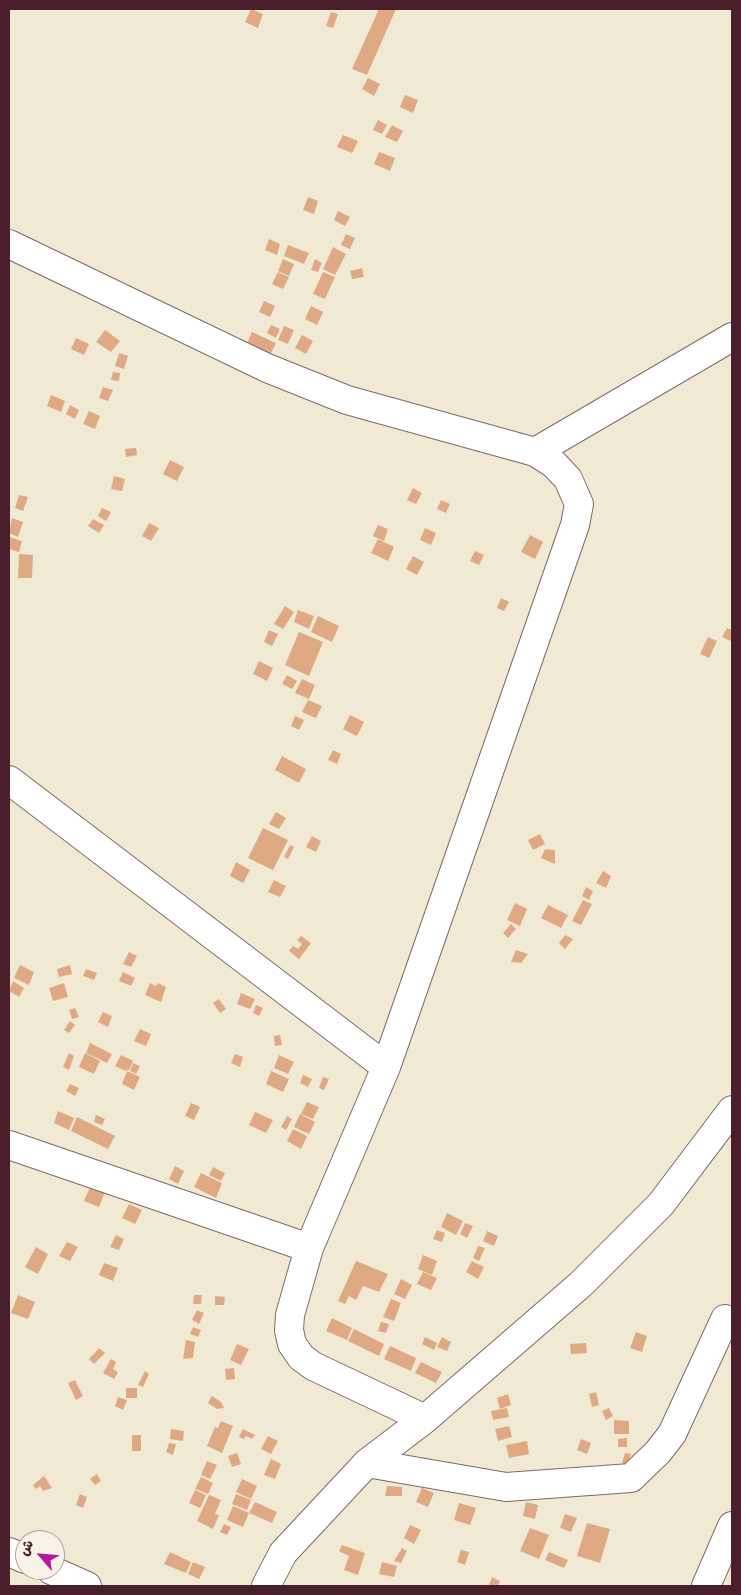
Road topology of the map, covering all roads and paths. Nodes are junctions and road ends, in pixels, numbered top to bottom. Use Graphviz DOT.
graph roads {
  1 [pos="9,244"];
  2 [pos="732,336"];
  3 [pos="535,452"];
  4 [pos="9,780"];
  5 [pos="386,1067"];
  6 [pos="732,1110"];
  7 [pos="9,1144"];
  8 [pos="309,1248"];
  9 [pos="732,1323"];
  10 [pos="425,1419"];
  11 [pos="367,1463"];
  12 [pos="732,1526"];
  13 [pos="65,1576"];
  14 [pos="88,1586"];
  15 [pos="266,1586"];
  16 [pos="706,1586"];
  1 -- 3 [label="street"];
  2 -- 3 [label="street"];
  3 -- 5 [label="street"];
  4 -- 5 [label="street"];
  5 -- 8 [label="street"];
  6 -- 10 [label="street"];
  7 -- 8 [label="street"];
  8 -- 10 [label="street"];
  9 -- 11 [label="street"];
  10 -- 11 [label="street"];
  11 -- 15 [label="street"];
  12 -- 16 [label="street"];
  13 -- 14 [label="street"];
}
